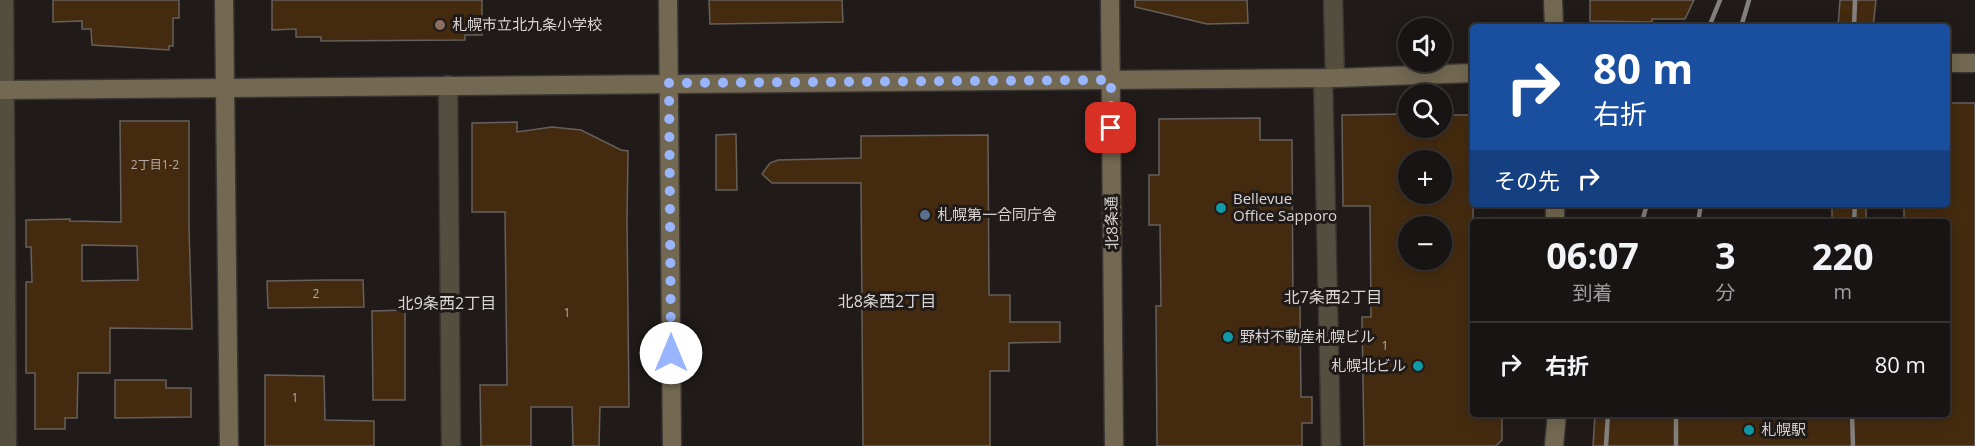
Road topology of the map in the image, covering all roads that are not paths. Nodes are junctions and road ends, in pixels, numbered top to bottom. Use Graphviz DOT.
graph roads {
  1 [pos="4,0"];
  2 [pos="224,0"];
  3 [pos="668,0"];
  4 [pos="1110,0"];
  5 [pos="1333,0"];
  6 [pos="1553,0"];
  7 [pos="1554,24"];
  8 [pos="1950,63"];
  9 [pos="1975,63"];
  10 [pos="1470,73"];
  11 [pos="1329,78"];
  12 [pos="1111,80"];
  13 [pos="669,83"];
  14 [pos="448,85"];
  15 [pos="225,87"];
  16 [pos="2,90"];
  17 [pos="1557,417"];
  18 [pos="7,446"];
  19 [pos="229,446"];
  20 [pos="451,446"];
  21 [pos="672,446"];
  22 [pos="1114,446"];
  23 [pos="1331,446"];
  24 [pos="1554,446"];
  1 -- 16 [label="street"];
  2 -- 15 [label="street"];
  3 -- 13 [label="street"];
  4 -- 12 [label="street, 北8条通"];
  5 -- 11 [label="street"];
  6 -- 7 [label="street"];
  8 -- 9 [label="street"];
  10 -- 11 [label="street"];
  11 -- 12 [label="street"];
  11 -- 23 [label="street"];
  12 -- 13 [label="street"];
  12 -- 22 [label="street, 北8条通"];
  13 -- 14 [label="street"];
  13 -- 21 [label="street"];
  14 -- 15 [label="street"];
  14 -- 20 [label="street"];
  15 -- 16 [label="street"];
  15 -- 19 [label="street"];
  16 -- 18 [label="street"];
  17 -- 24 [label="street"];
}
